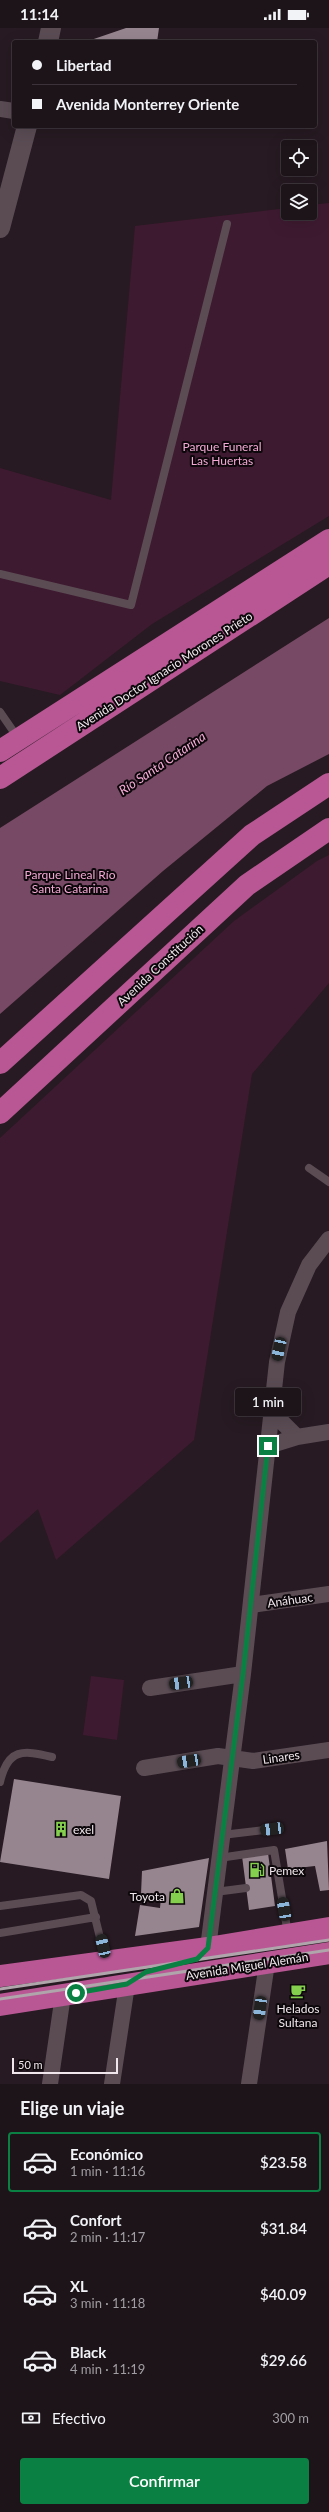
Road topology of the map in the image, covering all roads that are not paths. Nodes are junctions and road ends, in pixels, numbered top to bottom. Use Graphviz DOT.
graph roads {
  1 [pos="51,28"];
  2 [pos="48,40"];
  3 [pos="0,108"];
  4 [pos="12,111"];
  5 [pos="26,128"];
  6 [pos="1,219"];
  7 [pos="227,224"];
  8 [pos="329,540"];
  9 [pos="329,564"];
  10 [pos="0,574"];
  11 [pos="0,712"];
  12 [pos="19,739"];
  13 [pos="0,751"];
  14 [pos="0,778"];
  15 [pos="329,784"];
  16 [pos="329,829"];
  17 [pos="0,1063"];
  18 [pos="0,1113"];
  19 [pos="309,1168"];
  20 [pos="329,1182"];
  21 [pos="329,1239"];
  22 [pos="271,1411"];
  23 [pos="329,1432"];
  24 [pos="297,1437"];
  25 [pos="268,1446"];
  26 [pos="329,1594"];
  27 [pos="251,1605"];
  28 [pos="243,1674"];
  29 [pos="150,1688"];
  30 [pos="329,1750"];
  31 [pos="52,1757"];
  32 [pos="232,1758"];
  33 [pos="144,1768"];
  34 [pos="0,1782"];
  35 [pos="272,1829"];
  36 [pos="222,1835"];
  37 [pos="219,1858"];
  38 [pos="246,1888"];
  39 [pos="215,1892"];
  40 [pos="0,1906"];
  41 [pos="96,1917"];
  42 [pos="329,1928"];
  43 [pos="0,1933"];
  44 [pos="288,1935"];
  45 [pos="329,1939"];
  46 [pos="208,1948"];
  47 [pos="329,1953"];
  48 [pos="106,1962"];
  49 [pos="267,1963"];
  50 [pos="0,1976"];
  51 [pos="127,1984"];
  52 [pos="63,1995"];
  53 [pos="0,2005"];
  54 [pos="50,2084"];
  55 [pos="112,2084"];
  56 [pos="249,2084"];
  1 -- 2 [label="street"];
  3 -- 4 [label="street"];
  5 -- 6 [label="street"];
  7 -- 10 [label="lane"];
  8 -- 12 [label="highway, Avenida Doctor Ignacio Morones Prieto"];
  9 -- 14 [label="highway, Avenida Doctor Ignacio Morones Prieto"];
  11 -- 12 [label="lane"];
  12 -- 13 [label="highway, Avenida Doctor Ignacio Morones Prieto"];
  15 -- 17 [label="highway"];
  16 -- 18 [label="highway, Avenida Constitución"];
  19 -- 20 [label="lane"];
  21 -- 22 [label="street"];
  22 -- 24 [label="street"];
  22 -- 25 [label="street"];
  23 -- 24 [label="street"];
  24 -- 25 [label="street"];
  25 -- 27 [label="street"];
  26 -- 27 [label="street, Anáhuac"];
  27 -- 28 [label="street"];
  28 -- 29 [label="street"];
  28 -- 32 [label="street"];
  30 -- 32 [label="street, Linares"];
  31 -- 34 [label="lane"];
  32 -- 33 [label="street, Linares"];
  32 -- 36 [label="street"];
  35 -- 36 [label="lane"];
  36 -- 37 [label="street"];
  37 -- 39 [label="street"];
  37 -- 44 [label="lane"];
  38 -- 39 [label="lane"];
  39 -- 46 [label="street"];
  40 -- 41 [label="lane"];
  41 -- 43 [label="lane"];
  41 -- 48 [label="lane"];
  42 -- 44 [label="highway, Avenida Miguel Alemán"];
  44 -- 46 [label="highway, Avenida Miguel Alemán"];
  45 -- 49 [label="highway"];
  46 -- 48 [label="highway, Avenida Miguel Alemán"];
  46 -- 51 [label="highway"];
  47 -- 49 [label="highway, Avenida Miguel Alemán"];
  48 -- 50 [label="highway, Avenida Miguel Alemán"];
  49 -- 51 [label="highway, Avenida Miguel Alemán"];
  49 -- 56 [label="street"];
  51 -- 52 [label="highway, Avenida Miguel Alemán"];
  51 -- 55 [label="street"];
  52 -- 53 [label="highway, Avenida Miguel Alemán"];
  52 -- 54 [label="street"];
}
